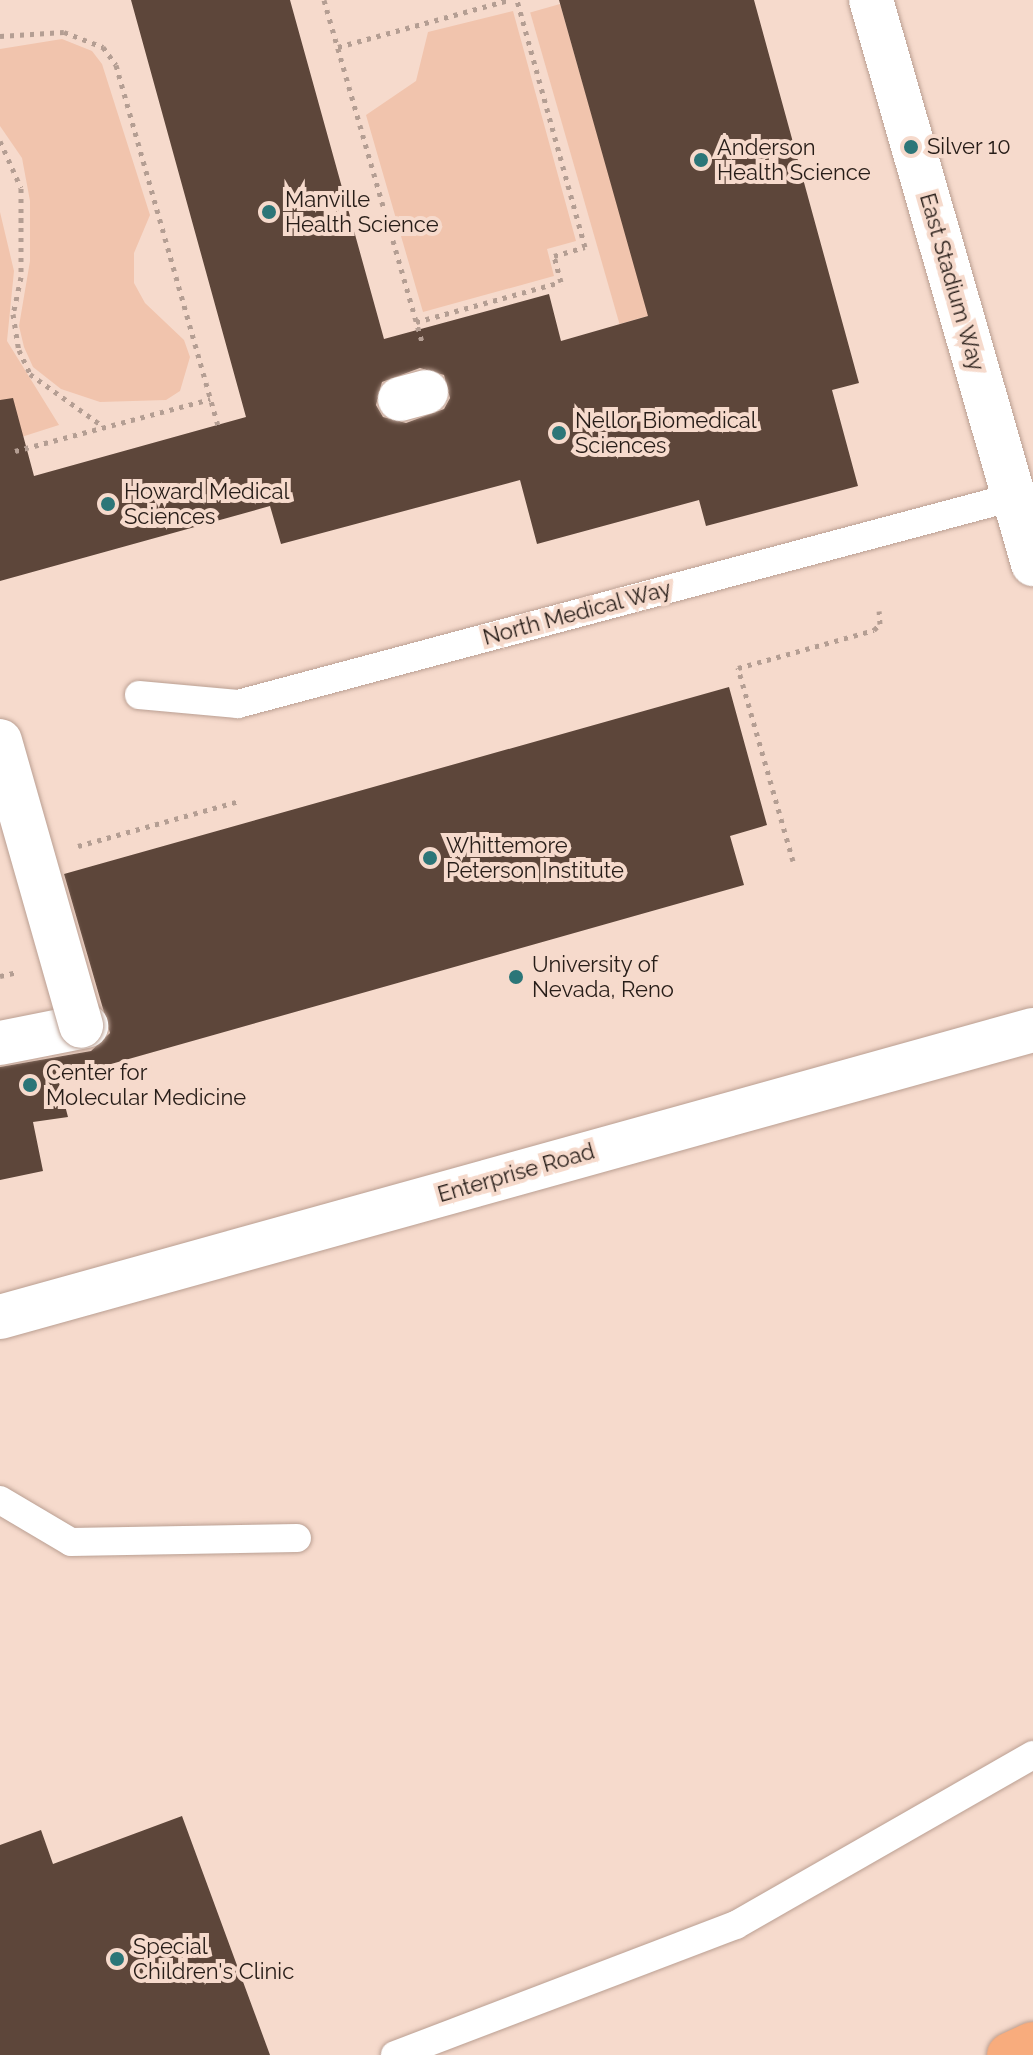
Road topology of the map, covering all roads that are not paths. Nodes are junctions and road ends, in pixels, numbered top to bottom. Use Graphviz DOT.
graph roads {
  1 [pos="871,0"];
  2 [pos="1013,497"];
  3 [pos="1033,564"];
  4 [pos="139,695"];
  5 [pos="0,741"];
  6 [pos="1033,1030"];
  7 [pos="0,1043"];
  8 [pos="0,1317"];
  9 [pos="0,1500"];
  10 [pos="297,1538"];
  11 [pos="1033,1755"];
  12 [pos="1033,2044"];
  13 [pos="395,2055"];
  14 [pos="1009,2055"];
  1 -- 2 [label="street, East Stadium Way"];
  2 -- 3 [label="street, East Stadium Way"];
  2 -- 4 [label="lane, North Medical Way"];
  5 -- 7 [label="street, bridge"];
  6 -- 8 [label="street, Enterprise Road"];
  9 -- 10 [label="lane"];
  11 -- 13 [label="lane"];
  12 -- 14 [label="main road"];
}
